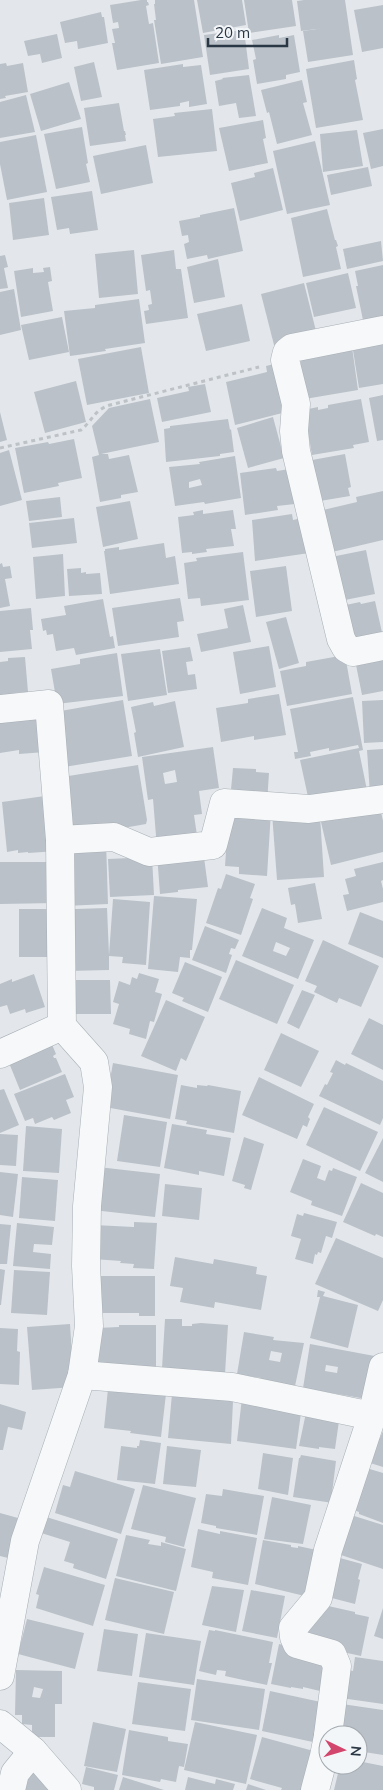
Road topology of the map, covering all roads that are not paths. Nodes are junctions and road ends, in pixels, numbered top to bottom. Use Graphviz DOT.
graph roads {
  1 [pos="383,330"];
  2 [pos="383,646"];
  3 [pos="0,709"];
  4 [pos="383,799"];
  5 [pos="60,840"];
  6 [pos="62,1026"];
  7 [pos="0,1054"];
  8 [pos="383,1367"];
  9 [pos="82,1375"];
  10 [pos="372,1416"];
  11 [pos="0,1676"];
  12 [pos="0,1724"];
  13 [pos="329,1725"];
  14 [pos="33,1751"];
  15 [pos="319,1775"];
  16 [pos="11,1790"];
  17 [pos="67,1790"];
  18 [pos="315,1790"];
  1 -- 2 [label="street"];
  3 -- 5 [label="street"];
  4 -- 5 [label="street"];
  5 -- 6 [label="street"];
  6 -- 7 [label="street"];
  6 -- 9 [label="street"];
  8 -- 10 [label="street"];
  9 -- 10 [label="street"];
  9 -- 11 [label="street"];
  10 -- 13 [label="street"];
  12 -- 14 [label="street"];
  14 -- 16 [label="street"];
  14 -- 17 [label="street"];
  15 -- 18 [label="street"];
}
